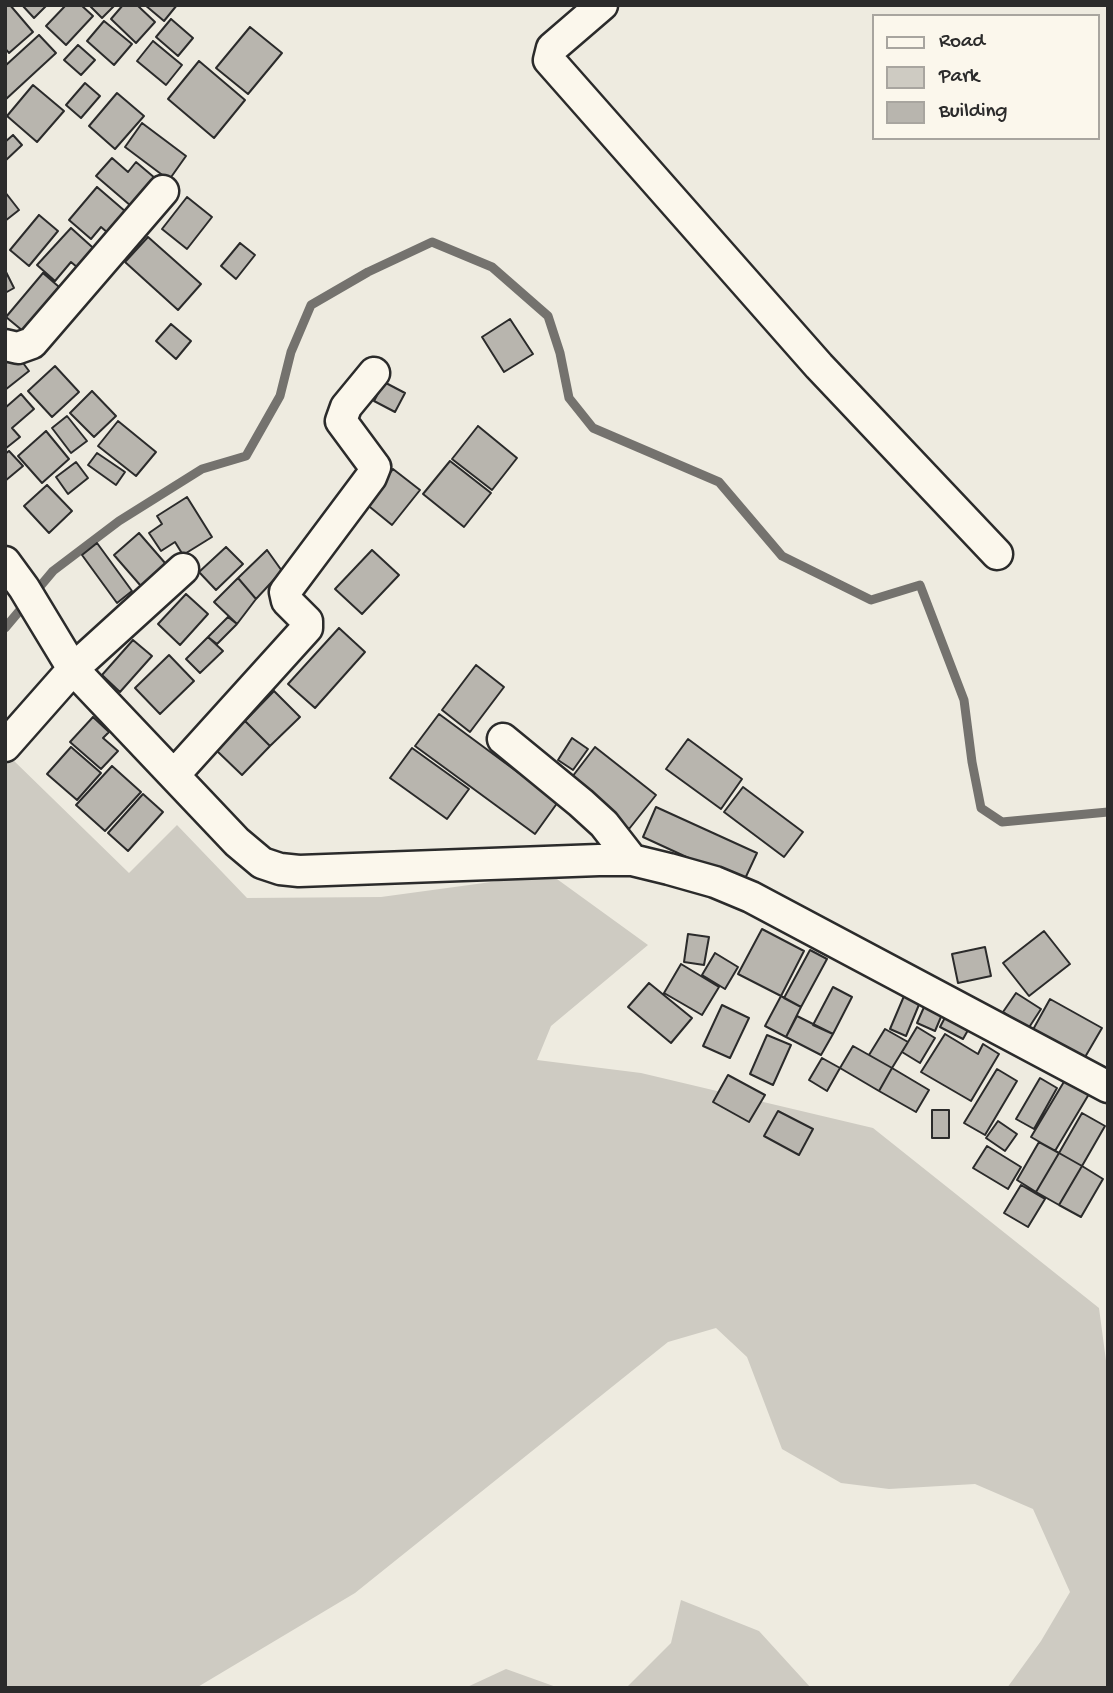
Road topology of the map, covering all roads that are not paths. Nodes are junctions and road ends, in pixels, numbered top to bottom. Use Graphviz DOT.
graph roads {
  1 [pos="602,5"];
  2 [pos="163,191"];
  3 [pos="5,345"];
  4 [pos="374,373"];
  5 [pos="997,554"];
  6 [pos="5,562"];
  7 [pos="183,569"];
  8 [pos="73,669"];
  9 [pos="502,739"];
  10 [pos="5,746"];
  11 [pos="174,775"];
  12 [pos="632,860"];
  13 [pos="1108,1087"];
  1 -- 5 [label="street"];
  2 -- 3 [label="street"];
  4 -- 11 [label="street"];
  6 -- 8 [label="street"];
  7 -- 8 [label="street"];
  8 -- 10 [label="street"];
  8 -- 11 [label="street"];
  9 -- 12 [label="street"];
  11 -- 12 [label="street"];
  12 -- 13 [label="street"];
}
